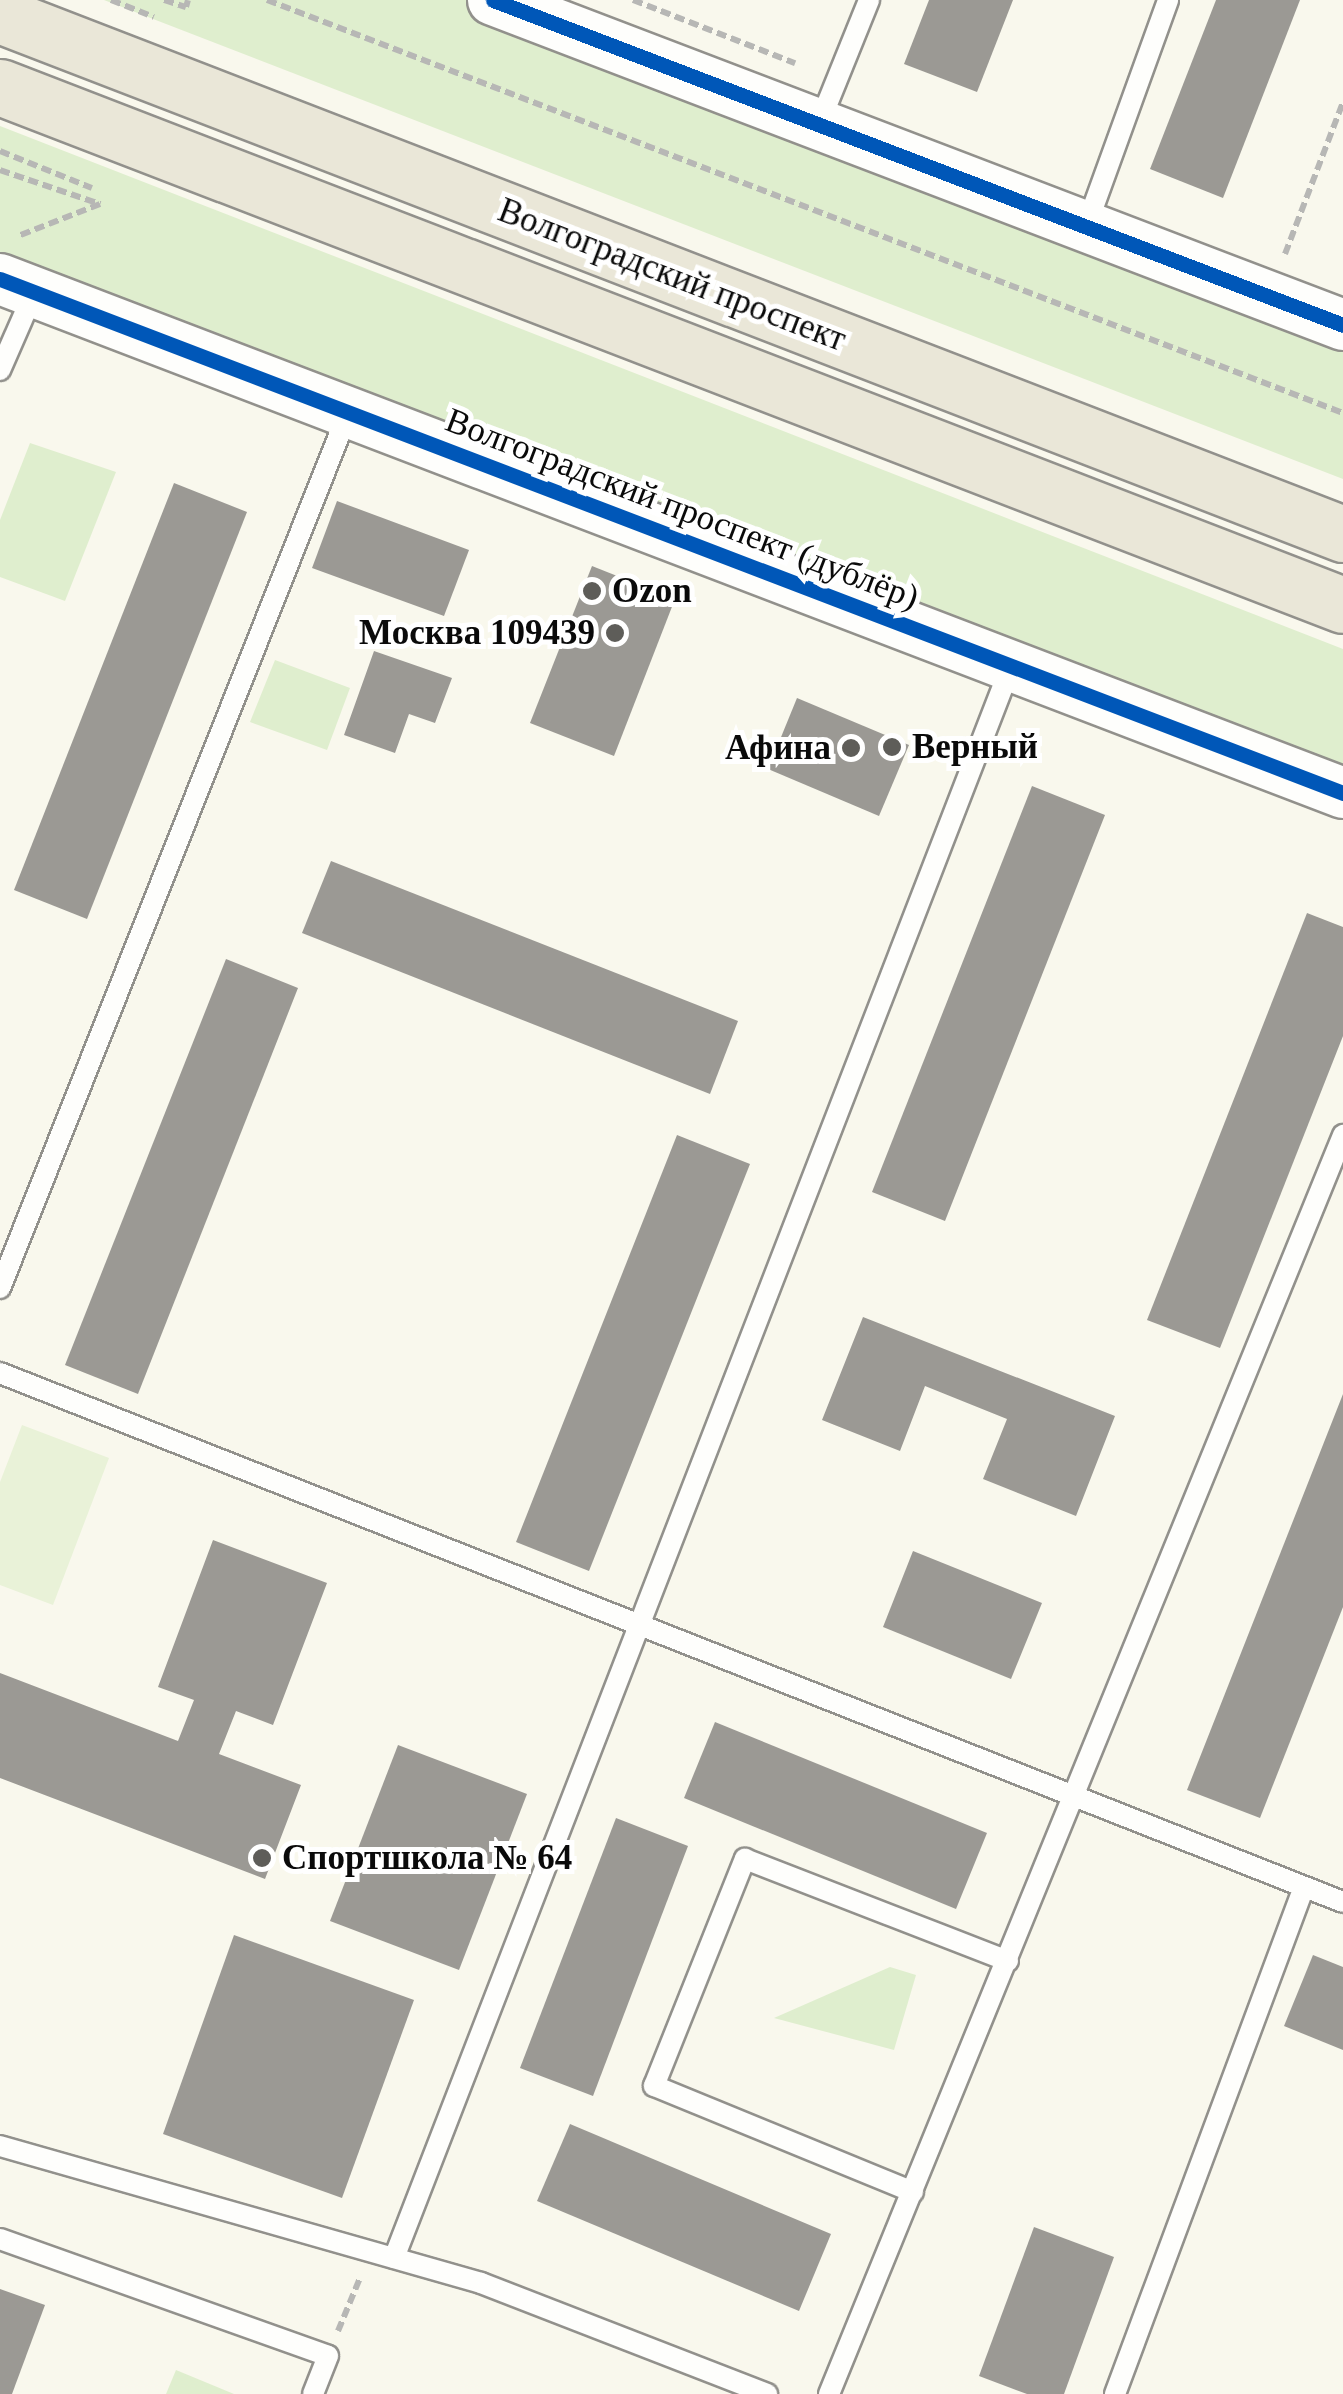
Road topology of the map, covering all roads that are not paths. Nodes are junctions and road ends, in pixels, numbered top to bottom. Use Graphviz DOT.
graph roads {
  1 [pos="492,0"];
  2 [pos="870,0"];
  3 [pos="1168,0"];
  4 [pos="0,15"];
  5 [pos="0,87"];
  6 [pos="819,124"];
  7 [pos="1086,226"];
  8 [pos="17,285"];
  9 [pos="1343,325"];
  10 [pos="0,370"];
  11 [pos="348,413"];
  12 [pos="1343,534"];
  13 [pos="1343,605"];
  14 [pos="1011,666"];
  15 [pos="1343,794"];
  16 [pos="1343,1136"];
  17 [pos="1334,1182"];
  18 [pos="0,1288"];
  19 [pos="0,1373"];
  20 [pos="636,1621"];
  21 [pos="1076,1799"];
  22 [pos="1304,1886"];
  23 [pos="1343,1902"];
  24 [pos="1008,1961"];
  25 [pos="0,2146"];
  26 [pos="913,2192"];
  27 [pos="0,2239"];
  28 [pos="394,2258"];
  29 [pos="313,2394"];
  30 [pos="767,2394"];
  31 [pos="830,2394"];
  32 [pos="1114,2394"];
  1 -- 6 [label="street"];
  2 -- 6 [label="lane"];
  3 -- 7 [label="lane"];
  4 -- 12 [label="main road, Волгоградский проспект"];
  5 -- 13 [label="main road, Волгоградский проспект"];
  6 -- 7 [label="street"];
  7 -- 9 [label="street"];
  8 -- 10 [label="lane"];
  8 -- 11 [label="street, Волгоградский проспект (дублёр)"];
  11 -- 14 [label="street, Волгоградский проспект (дублёр)"];
  11 -- 18 [label="lane"];
  14 -- 15 [label="street, Волгоградский проспект (дублёр)"];
  14 -- 20 [label="lane"];
  16 -- 17 [label="lane"];
  17 -- 21 [label="lane"];
  19 -- 20 [label="lane"];
  20 -- 21 [label="lane"];
  20 -- 28 [label="lane"];
  21 -- 22 [label="lane"];
  21 -- 24 [label="lane"];
  22 -- 23 [label="lane"];
  22 -- 32 [label="lane"];
  24 -- 26 [label="lane"];
  24 -- 26 [label="lane"];
  25 -- 28 [label="lane"];
  26 -- 31 [label="lane"];
  27 -- 29 [label="lane"];
  28 -- 30 [label="lane"];
}
